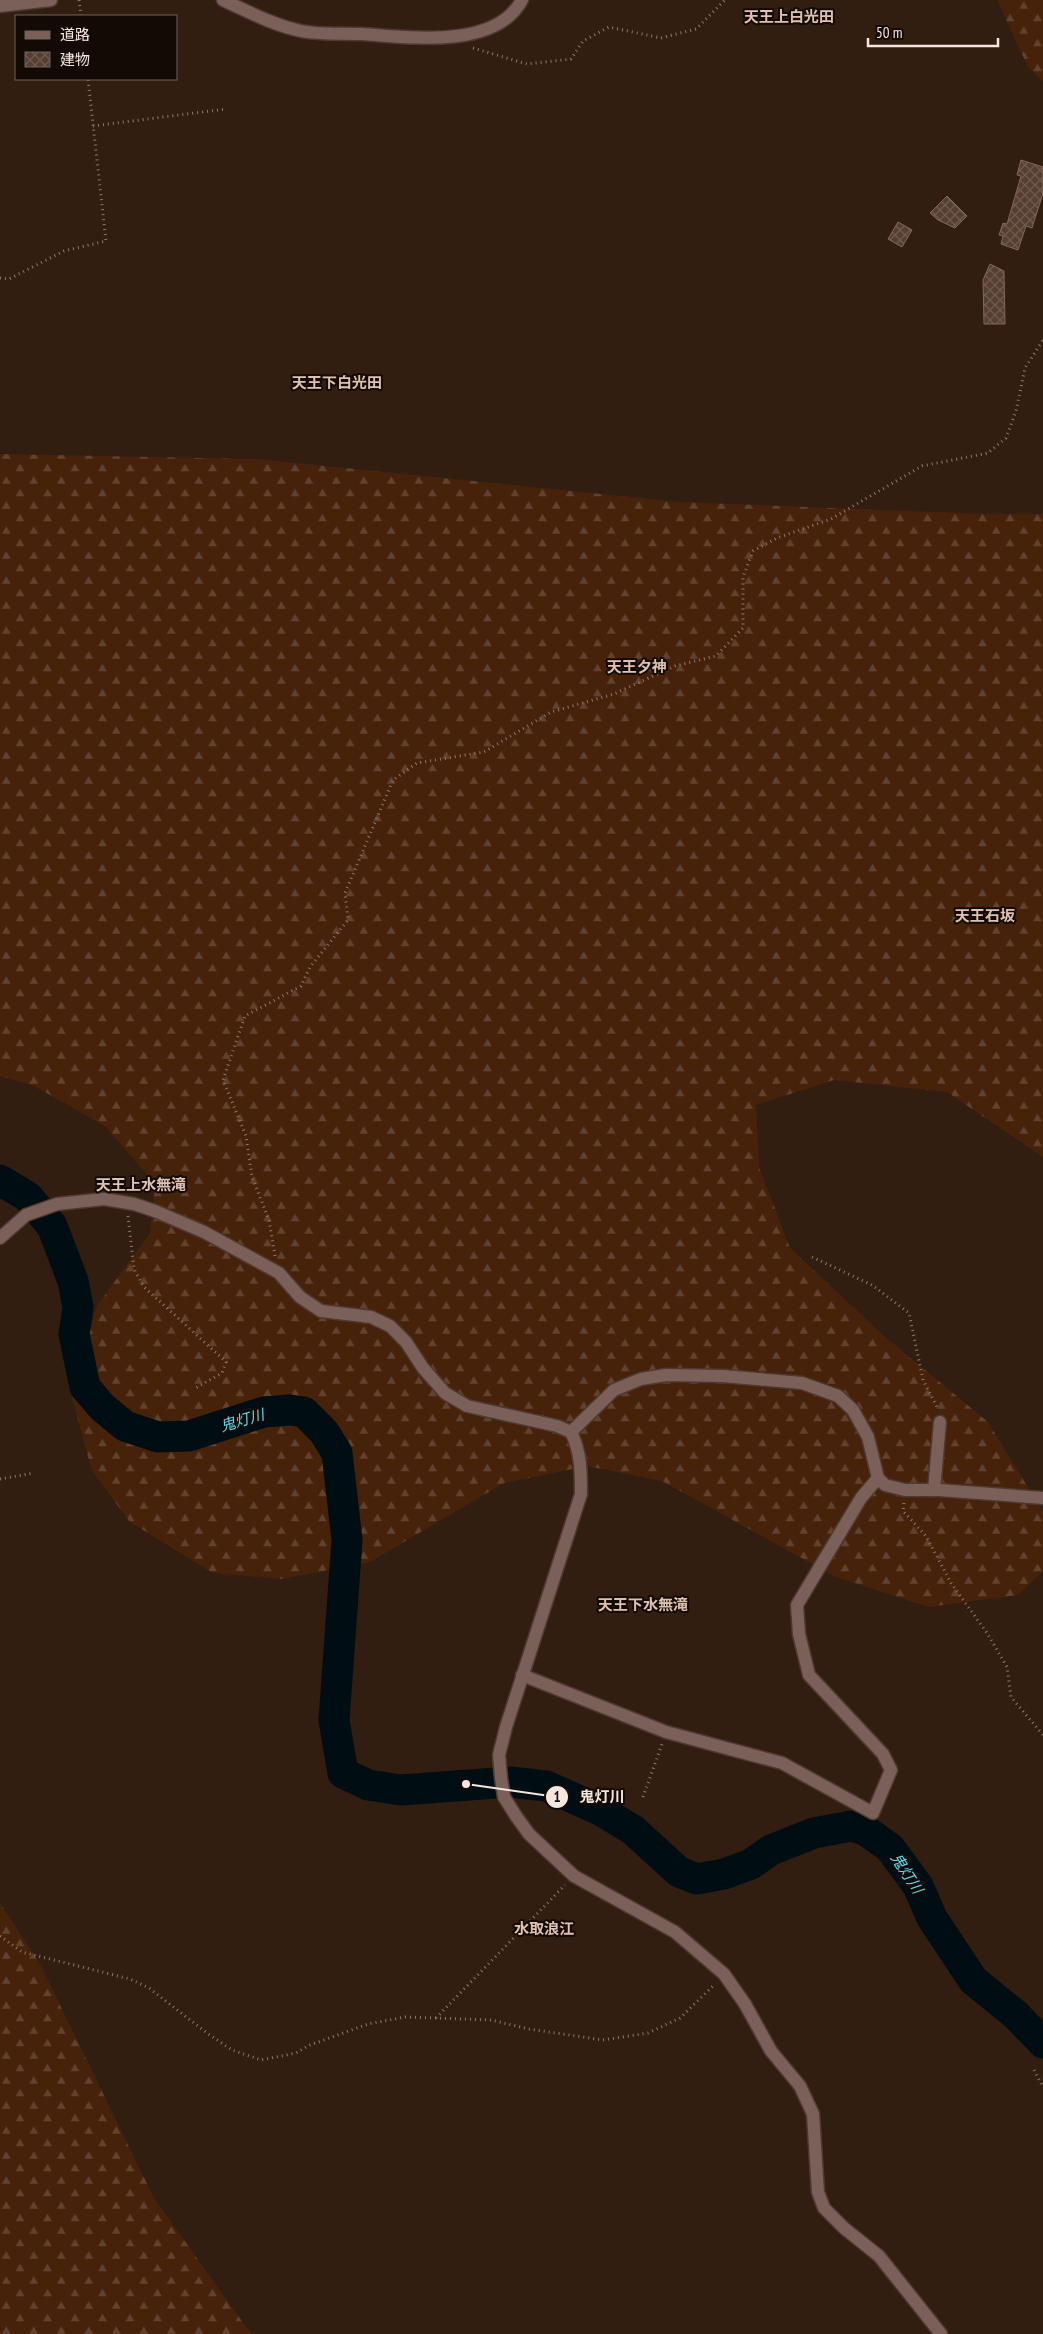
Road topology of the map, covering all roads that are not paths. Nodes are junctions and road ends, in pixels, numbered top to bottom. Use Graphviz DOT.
graph roads {
  1 [pos="51,0"];
  2 [pos="223,0"];
  3 [pos="522,0"];
  4 [pos="0,6"];
  5 [pos="0,1238"];
  6 [pos="940,1422"];
  7 [pos="571,1432"];
  8 [pos="878,1478"];
  9 [pos="934,1490"];
  10 [pos="1043,1498"];
  11 [pos="522,1675"];
  12 [pos="941,2334"];
  1 -- 4 [label="street"];
  2 -- 3 [label="street"];
  5 -- 7 [label="street"];
  6 -- 9 [label="street"];
  7 -- 8 [label="street"];
  7 -- 11 [label="street"];
  8 -- 9 [label="street"];
  8 -- 11 [label="street"];
  9 -- 10 [label="street"];
  11 -- 12 [label="street"];
}
